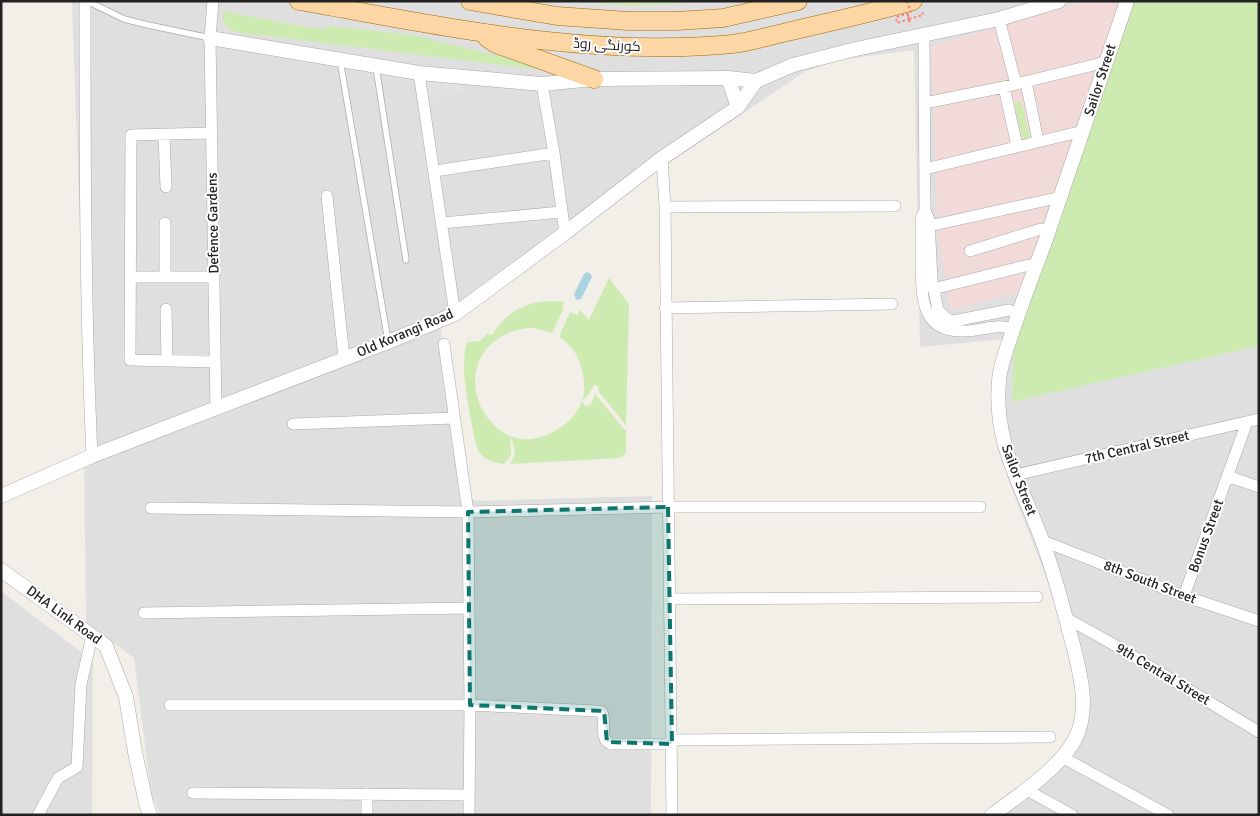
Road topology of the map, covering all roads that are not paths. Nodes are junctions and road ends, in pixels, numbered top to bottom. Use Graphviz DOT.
graph roads {
  1 [pos="86,1"];
  2 [pos="213,1"];
  3 [pos="299,1"];
  4 [pos="470,1"];
  5 [pos="798,1"];
  6 [pos="1059,1"];
  7 [pos="1127,1"];
  8 [pos="908,6"];
  9 [pos="999,18"];
  10 [pos="478,33"];
  11 [pos="919,37"];
  12 [pos="210,38"];
  13 [pos="340,60"];
  14 [pos="1106,62"];
  15 [pos="376,66"];
  16 [pos="419,73"];
  17 [pos="728,78"];
  18 [pos="594,79"];
  19 [pos="756,81"];
  20 [pos="542,84"];
  21 [pos="1015,84"];
  22 [pos="925,103"];
  23 [pos="738,107"];
  24 [pos="1083,131"];
  25 [pos="212,134"];
  26 [pos="164,135"];
  27 [pos="1038,142"];
  28 [pos="1017,146"];
  29 [pos="554,153"];
  30 [pos="662,158"];
  31 [pos="925,169"];
  32 [pos="435,171"];
  33 [pos="166,187"];
  34 [pos="327,196"];
  35 [pos="1061,197"];
  36 [pos="895,206"];
  37 [pos="665,207"];
  38 [pos="925,210"];
  39 [pos="561,212"];
  40 [pos="165,222"];
  41 [pos="442,223"];
  42 [pos="929,226"];
  43 [pos="1048,232"];
  44 [pos="564,233"];
  45 [pos="970,251"];
  46 [pos="406,260"];
  47 [pos="1035,268"];
  48 [pos="131,277"];
  49 [pos="166,277"];
  50 [pos="214,278"];
  51 [pos="933,289"];
  52 [pos="892,304"];
  53 [pos="665,308"];
  54 [pos="166,309"];
  55 [pos="455,314"];
  56 [pos="1019,314"];
  57 [pos="1014,329"];
  58 [pos="388,342"];
  59 [pos="444,344"];
  60 [pos="344,358"];
  61 [pos="167,361"];
  62 [pos="215,362"];
  63 [pos="216,408"];
  64 [pos="454,418"];
  65 [pos="1253,420"];
  66 [pos="293,424"];
  67 [pos="92,456"];
  68 [pos="1015,475"];
  69 [pos="1227,476"];
  70 [pos="1259,487"];
  71 [pos="1,496"];
  72 [pos="668,507"];
  73 [pos="980,507"];
  74 [pos="151,508"];
  75 [pos="468,512"];
  76 [pos="1043,541"];
  77 [pos="1,570"];
  78 [pos="1184,596"];
  79 [pos="1037,597"];
  80 [pos="669,599"];
  81 [pos="470,608"];
  82 [pos="144,613"];
  83 [pos="1066,618"];
  84 [pos="1259,621"];
  85 [pos="92,636"];
  86 [pos="170,705"];
  87 [pos="470,705"];
  88 [pos="1259,732"];
  89 [pos="1050,738"];
  90 [pos="672,742"];
  91 [pos="1062,757"];
  92 [pos="1027,790"];
  93 [pos="193,793"];
  94 [pos="367,794"];
  95 [pos="469,795"];
  96 [pos="38,815"];
  97 [pos="150,815"];
  98 [pos="367,815"];
  99 [pos="469,815"];
  100 [pos="672,815"];
  101 [pos="992,815"];
  102 [pos="1072,815"];
  103 [pos="1168,815"];
  1 -- 12 [label="lane"];
  1 -- 67 [label="street"];
  2 -- 12 [label="street, Defence Gardens"];
  3 -- 10 [label="main road, کورنگی روڈ"];
  4 -- 5 [label="main road, کورنگی روڈ"];
  6 -- 9 [label="street"];
  7 -- 14 [label="street, Sailor Street"];
  8 -- 10 [label="main road, کورنگی روڈ"];
  9 -- 11 [label="street"];
  9 -- 21 [label="street"];
  10 -- 18 [label="main road"];
  11 -- 19 [label="street"];
  11 -- 22 [label="street"];
  12 -- 13 [label="street"];
  12 -- 25 [label="street, Defence Gardens"];
  13 -- 15 [label="street"];
  13 -- 58 [label="lane"];
  14 -- 21 [label="street"];
  14 -- 24 [label="street, Sailor Street"];
  15 -- 16 [label="street"];
  15 -- 46 [label="lane"];
  16 -- 20 [label="street"];
  16 -- 32 [label="street"];
  17 -- 18 [label="street"];
  17 -- 19 [label="street"];
  17 -- 23 [label="street"];
  18 -- 20 [label="street"];
  19 -- 23 [label="street, Old Korangi Road"];
  20 -- 29 [label="street"];
  21 -- 22 [label="street"];
  21 -- 27 [label="street"];
  21 -- 28 [label="street"];
  22 -- 31 [label="street"];
  23 -- 30 [label="street, Old Korangi Road"];
  24 -- 27 [label="street"];
  24 -- 35 [label="street, Sailor Street"];
  25 -- 26 [label="street"];
  25 -- 50 [label="street, Defence Gardens"];
  26 -- 33 [label="street"];
  26 -- 48 [label="street"];
  27 -- 28 [label="street"];
  28 -- 31 [label="street"];
  29 -- 32 [label="street"];
  29 -- 39 [label="street"];
  30 -- 37 [label="street"];
  30 -- 44 [label="street, Old Korangi Road"];
  31 -- 38 [label="street"];
  32 -- 41 [label="street"];
  34 -- 60 [label="street"];
  35 -- 42 [label="street"];
  35 -- 43 [label="street, Sailor Street"];
  36 -- 37 [label="street"];
  37 -- 53 [label="street"];
  38 -- 42 [label="street"];
  38 -- 57 [label="street"];
  39 -- 41 [label="street"];
  39 -- 44 [label="street"];
  40 -- 49 [label="street"];
  41 -- 55 [label="street"];
  42 -- 51 [label="street"];
  43 -- 45 [label="street"];
  43 -- 47 [label="street, Sailor Street"];
  44 -- 55 [label="street, Old Korangi Road"];
  47 -- 51 [label="street"];
  47 -- 56 [label="street, Sailor Street"];
  48 -- 49 [label="street"];
  48 -- 61 [label="street"];
  49 -- 50 [label="street"];
  50 -- 62 [label="street, Defence Gardens"];
  51 -- 56 [label="street"];
  52 -- 53 [label="street"];
  53 -- 72 [label="street"];
  54 -- 61 [label="street"];
  55 -- 58 [label="street, Old Korangi Road"];
  56 -- 57 [label="street, Sailor Street"];
  57 -- 68 [label="street, Sailor Street"];
  58 -- 60 [label="street, Old Korangi Road"];
  59 -- 64 [label="street"];
  60 -- 63 [label="street, Old Korangi Road"];
  61 -- 62 [label="street"];
  62 -- 63 [label="street, Defence Gardens"];
  63 -- 67 [label="street, Old Korangi Road"];
  64 -- 66 [label="street"];
  64 -- 75 [label="street"];
  65 -- 68 [label="street, 7th Central Street"];
  65 -- 69 [label="street, Bonus Street"];
  67 -- 71 [label="street, Old Korangi Road"];
  68 -- 76 [label="street, Sailor Street"];
  69 -- 70 [label="street"];
  69 -- 78 [label="street, Bonus Street"];
  72 -- 73 [label="street"];
  72 -- 75 [label="street"];
  72 -- 80 [label="street"];
  74 -- 75 [label="street"];
  75 -- 81 [label="street"];
  76 -- 78 [label="street, 8th South Street"];
  76 -- 83 [label="street, Sailor Street"];
  77 -- 85 [label="street, DHA Link Road"];
  78 -- 84 [label="street, 8th South Street"];
  79 -- 80 [label="street"];
  80 -- 90 [label="street"];
  81 -- 82 [label="street"];
  81 -- 87 [label="street"];
  83 -- 88 [label="street, 9th Central Street"];
  83 -- 91 [label="street, Sailor Street"];
  85 -- 96 [label="street"];
  85 -- 97 [label="street, DHA Link Road"];
  86 -- 87 [label="street"];
  87 -- 90 [label="street"];
  87 -- 95 [label="street"];
  89 -- 90 [label="street"];
  90 -- 100 [label="street"];
  91 -- 92 [label="street, Sailor Street"];
  91 -- 103 [label="street"];
  92 -- 101 [label="street, Sailor Street"];
  92 -- 102 [label="street"];
  93 -- 94 [label="street"];
  94 -- 95 [label="street"];
  94 -- 98 [label="street"];
  95 -- 99 [label="street"];
}
